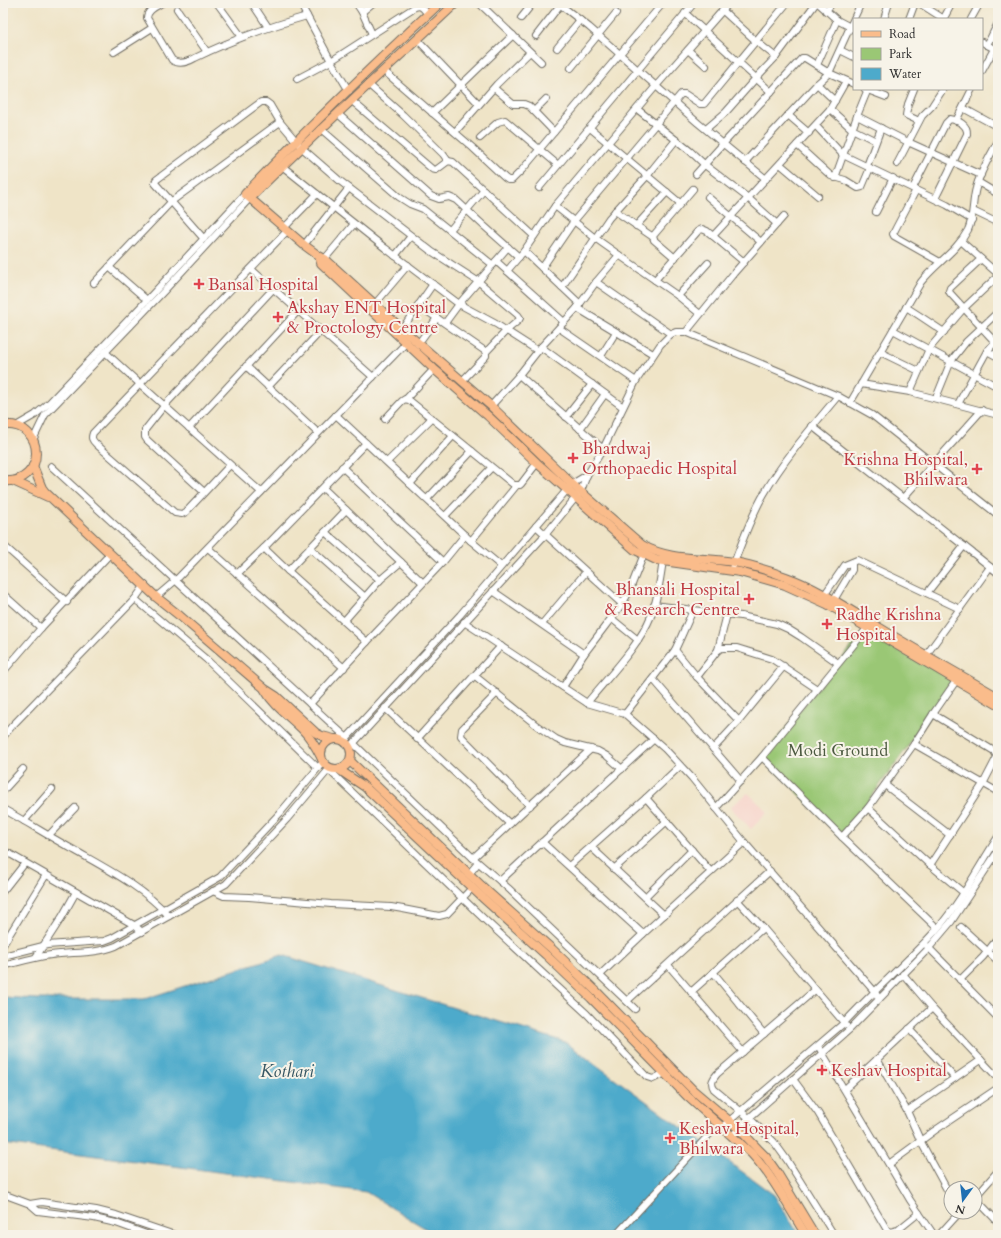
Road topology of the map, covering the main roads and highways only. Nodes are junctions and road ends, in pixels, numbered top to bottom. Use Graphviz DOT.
graph roads {
  1 [pos="440,3"];
  2 [pos="456,3"];
  3 [pos="248,196"];
  4 [pos="322,259"];
  5 [pos="3,425"];
  6 [pos="34,466"];
  7 [pos="3,481"];
  8 [pos="12,481"];
  9 [pos="570,487"];
  10 [pos="579,495"];
  11 [pos="52,499"];
  12 [pos="869,625"];
  13 [pos="958,678"];
  14 [pos="265,689"];
  15 [pos="998,697"];
  16 [pos="998,706"];
  17 [pos="334,739"];
  18 [pos="350,761"];
  19 [pos="321,763"];
  20 [pos="332,769"];
  21 [pos="397,812"];
  22 [pos="806,1235"];
  23 [pos="815,1235"];
  1 -- 3 [label="main road"];
  2 -- 3 [label="main road"];
  3 -- 4 [label="main road"];
  4 -- 9 [label="main road"];
  4 -- 9 [label="main road"];
  5 -- 6 [label="main road"];
  6 -- 8 [label="main road"];
  6 -- 11 [label="main road"];
  7 -- 8 [label="main road"];
  8 -- 11 [label="main road"];
  9 -- 10 [label="main road"];
  10 -- 12 [label="main road"];
  10 -- 12 [label="main road"];
  11 -- 14 [label="main road"];
  12 -- 13 [label="main road"];
  13 -- 15 [label="main road"];
  13 -- 16 [label="main road"];
  14 -- 17 [label="main road"];
  14 -- 19 [label="main road"];
  17 -- 18 [label="main road"];
  17 -- 19 [label="main road"];
  18 -- 20 [label="main road"];
  18 -- 21 [label="main road"];
  19 -- 20 [label="main road"];
  20 -- 21 [label="main road"];
  21 -- 22 [label="main road"];
  21 -- 23 [label="main road"];
}
